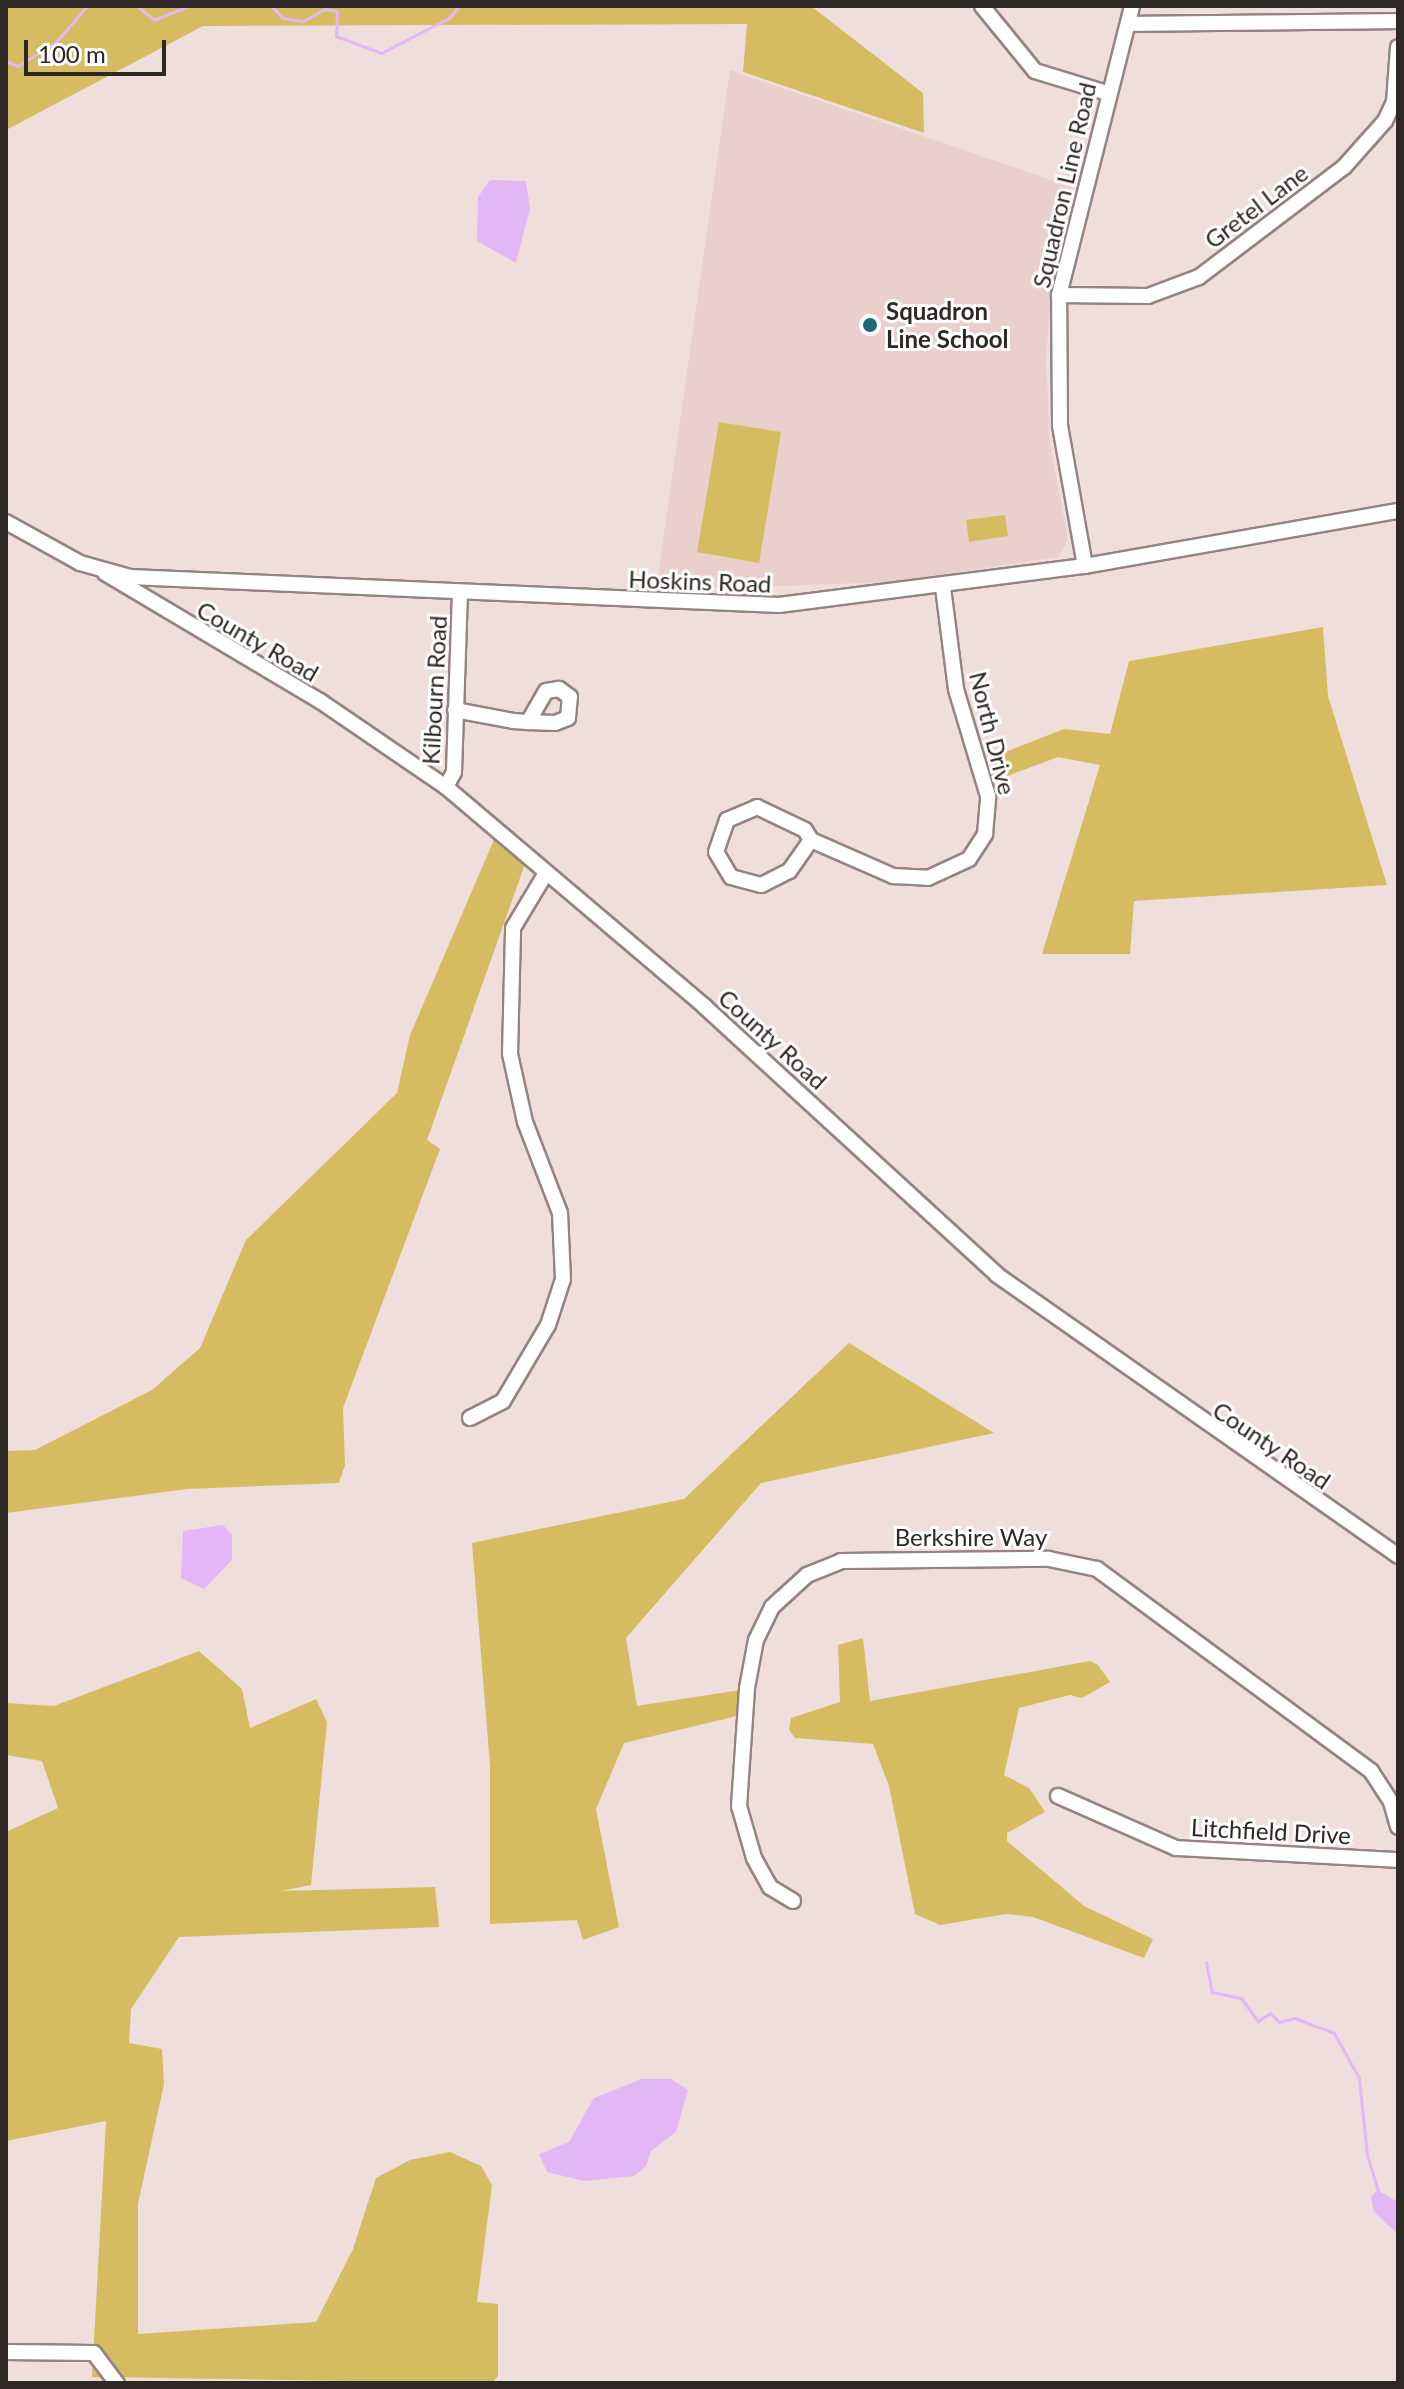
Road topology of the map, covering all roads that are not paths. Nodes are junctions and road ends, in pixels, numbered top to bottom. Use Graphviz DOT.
graph roads {
  1 [pos="982,6"];
  2 [pos="1132,6"];
  3 [pos="1398,21"];
  4 [pos="1129,24"];
  5 [pos="1398,47"];
  6 [pos="1107,93"];
  7 [pos="1059,295"];
  8 [pos="1398,511"];
  9 [pos="6,522"];
  10 [pos="1085,566"];
  11 [pos="105,573"];
  12 [pos="943,587"];
  13 [pos="460,593"];
  14 [pos="455,710"];
  15 [pos="528,722"];
  16 [pos="446,787"];
  17 [pos="811,840"];
  18 [pos="546,873"];
  19 [pos="470,1418"];
  20 [pos="1398,1556"];
  21 [pos="1058,1796"];
  22 [pos="1398,1827"];
  23 [pos="1398,1860"];
  24 [pos="793,1901"];
  25 [pos="6,2352"];
  26 [pos="117,2383"];
  1 -- 6 [label="street"];
  2 -- 4 [label="street, Squadron Line Road"];
  3 -- 4 [label="street"];
  4 -- 6 [label="street, Squadron Line Road"];
  5 -- 7 [label="street, Gretel Lane"];
  6 -- 7 [label="street, Squadron Line Road"];
  7 -- 10 [label="street, Squadron Line Road"];
  8 -- 10 [label="street, Hoskins Road"];
  9 -- 11 [label="street, Hoskins Road"];
  10 -- 12 [label="street, Hoskins Road"];
  11 -- 13 [label="street, Hoskins Road"];
  11 -- 16 [label="street, County Road"];
  12 -- 13 [label="street, Hoskins Road"];
  12 -- 17 [label="street, North Drive"];
  13 -- 14 [label="street, Kilbourn Road"];
  14 -- 15 [label="street"];
  14 -- 16 [label="street, Kilbourn Road"];
  16 -- 18 [label="street, County Road"];
  17 -- 17 [label="street, North Drive"];
  18 -- 19 [label="street"];
  18 -- 20 [label="street, County Road"];
  21 -- 23 [label="street, Litchfield Drive"];
  22 -- 24 [label="street, Berkshire Way"];
  25 -- 26 [label="street"];
}
